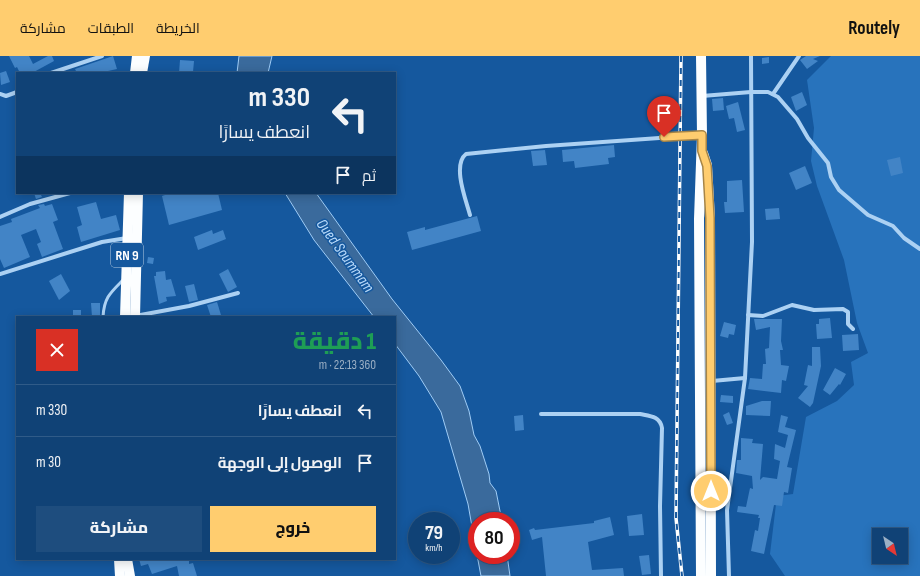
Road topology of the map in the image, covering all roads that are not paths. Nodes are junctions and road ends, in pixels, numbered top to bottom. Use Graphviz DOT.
graph roads {
  1 [pos="102,56"];
  2 [pos="137,56"];
  3 [pos="145,56"];
  4 [pos="701,56"];
  5 [pos="751,56"];
  6 [pos="799,56"];
  7 [pos="54,72"];
  8 [pos="135,72"];
  9 [pos="142,72"];
  10 [pos="16,92"];
  11 [pos="751,92"];
  12 [pos="0,94"];
  13 [pos="773,94"];
  14 [pos="702,96"];
  15 [pos="702,135"];
  16 [pos="702,151"];
  17 [pos="66,194"];
  18 [pos="129,194"];
  19 [pos="138,194"];
  20 [pos="470,215"];
  21 [pos="0,218"];
  22 [pos="128,238"];
  23 [pos="920,249"];
  24 [pos="0,274"];
  25 [pos="126,278"];
  26 [pos="238,293"];
  27 [pos="103,316"];
  28 [pos="132,316"];
  29 [pos="132,316"];
  30 [pos="137,316"];
  31 [pos="748,316"];
  32 [pos="853,329"];
  33 [pos="745,378"];
  34 [pos="710,381"];
  35 [pos="541,414"];
  36 [pos="119,560"];
  37 [pos="127,560"];
  38 [pos="120,576"];
  39 [pos="130,576"];
  40 [pos="661,576"];
  41 [pos="700,576"];
  42 [pos="711,576"];
  43 [pos="729,576"];
  1 -- 7 [label="street"];
  2 -- 8 [label="highway"];
  3 -- 9 [label="highway"];
  4 -- 14 [label="highway"];
  5 -- 11 [label="street"];
  6 -- 13 [label="street"];
  10 -- 12 [label="street"];
  11 -- 13 [label="street"];
  11 -- 14 [label="street"];
  11 -- 31 [label="street"];
  13 -- 23 [label="street"];
  14 -- 15 [label="highway"];
  15 -- 16 [label="highway"];
  15 -- 20 [label="street"];
  16 -- 34 [label="highway"];
  16 -- 41 [label="highway"];
  17 -- 21 [label="street"];
  18 -- 22 [label="highway, RN 9"];
  19 -- 28 [label="highway, RN 9"];
  22 -- 24 [label="street"];
  22 -- 25 [label="highway, RN 9"];
  25 -- 27 [label="lane"];
  25 -- 29 [label="highway, RN 9"];
  26 -- 30 [label="street"];
  31 -- 32 [label="street"];
  31 -- 33 [label="street"];
  33 -- 34 [label="street"];
  33 -- 43 [label="street"];
  34 -- 42 [label="highway"];
  35 -- 40 [label="street"];
  36 -- 38 [label="highway"];
  37 -- 39 [label="highway"];
}
